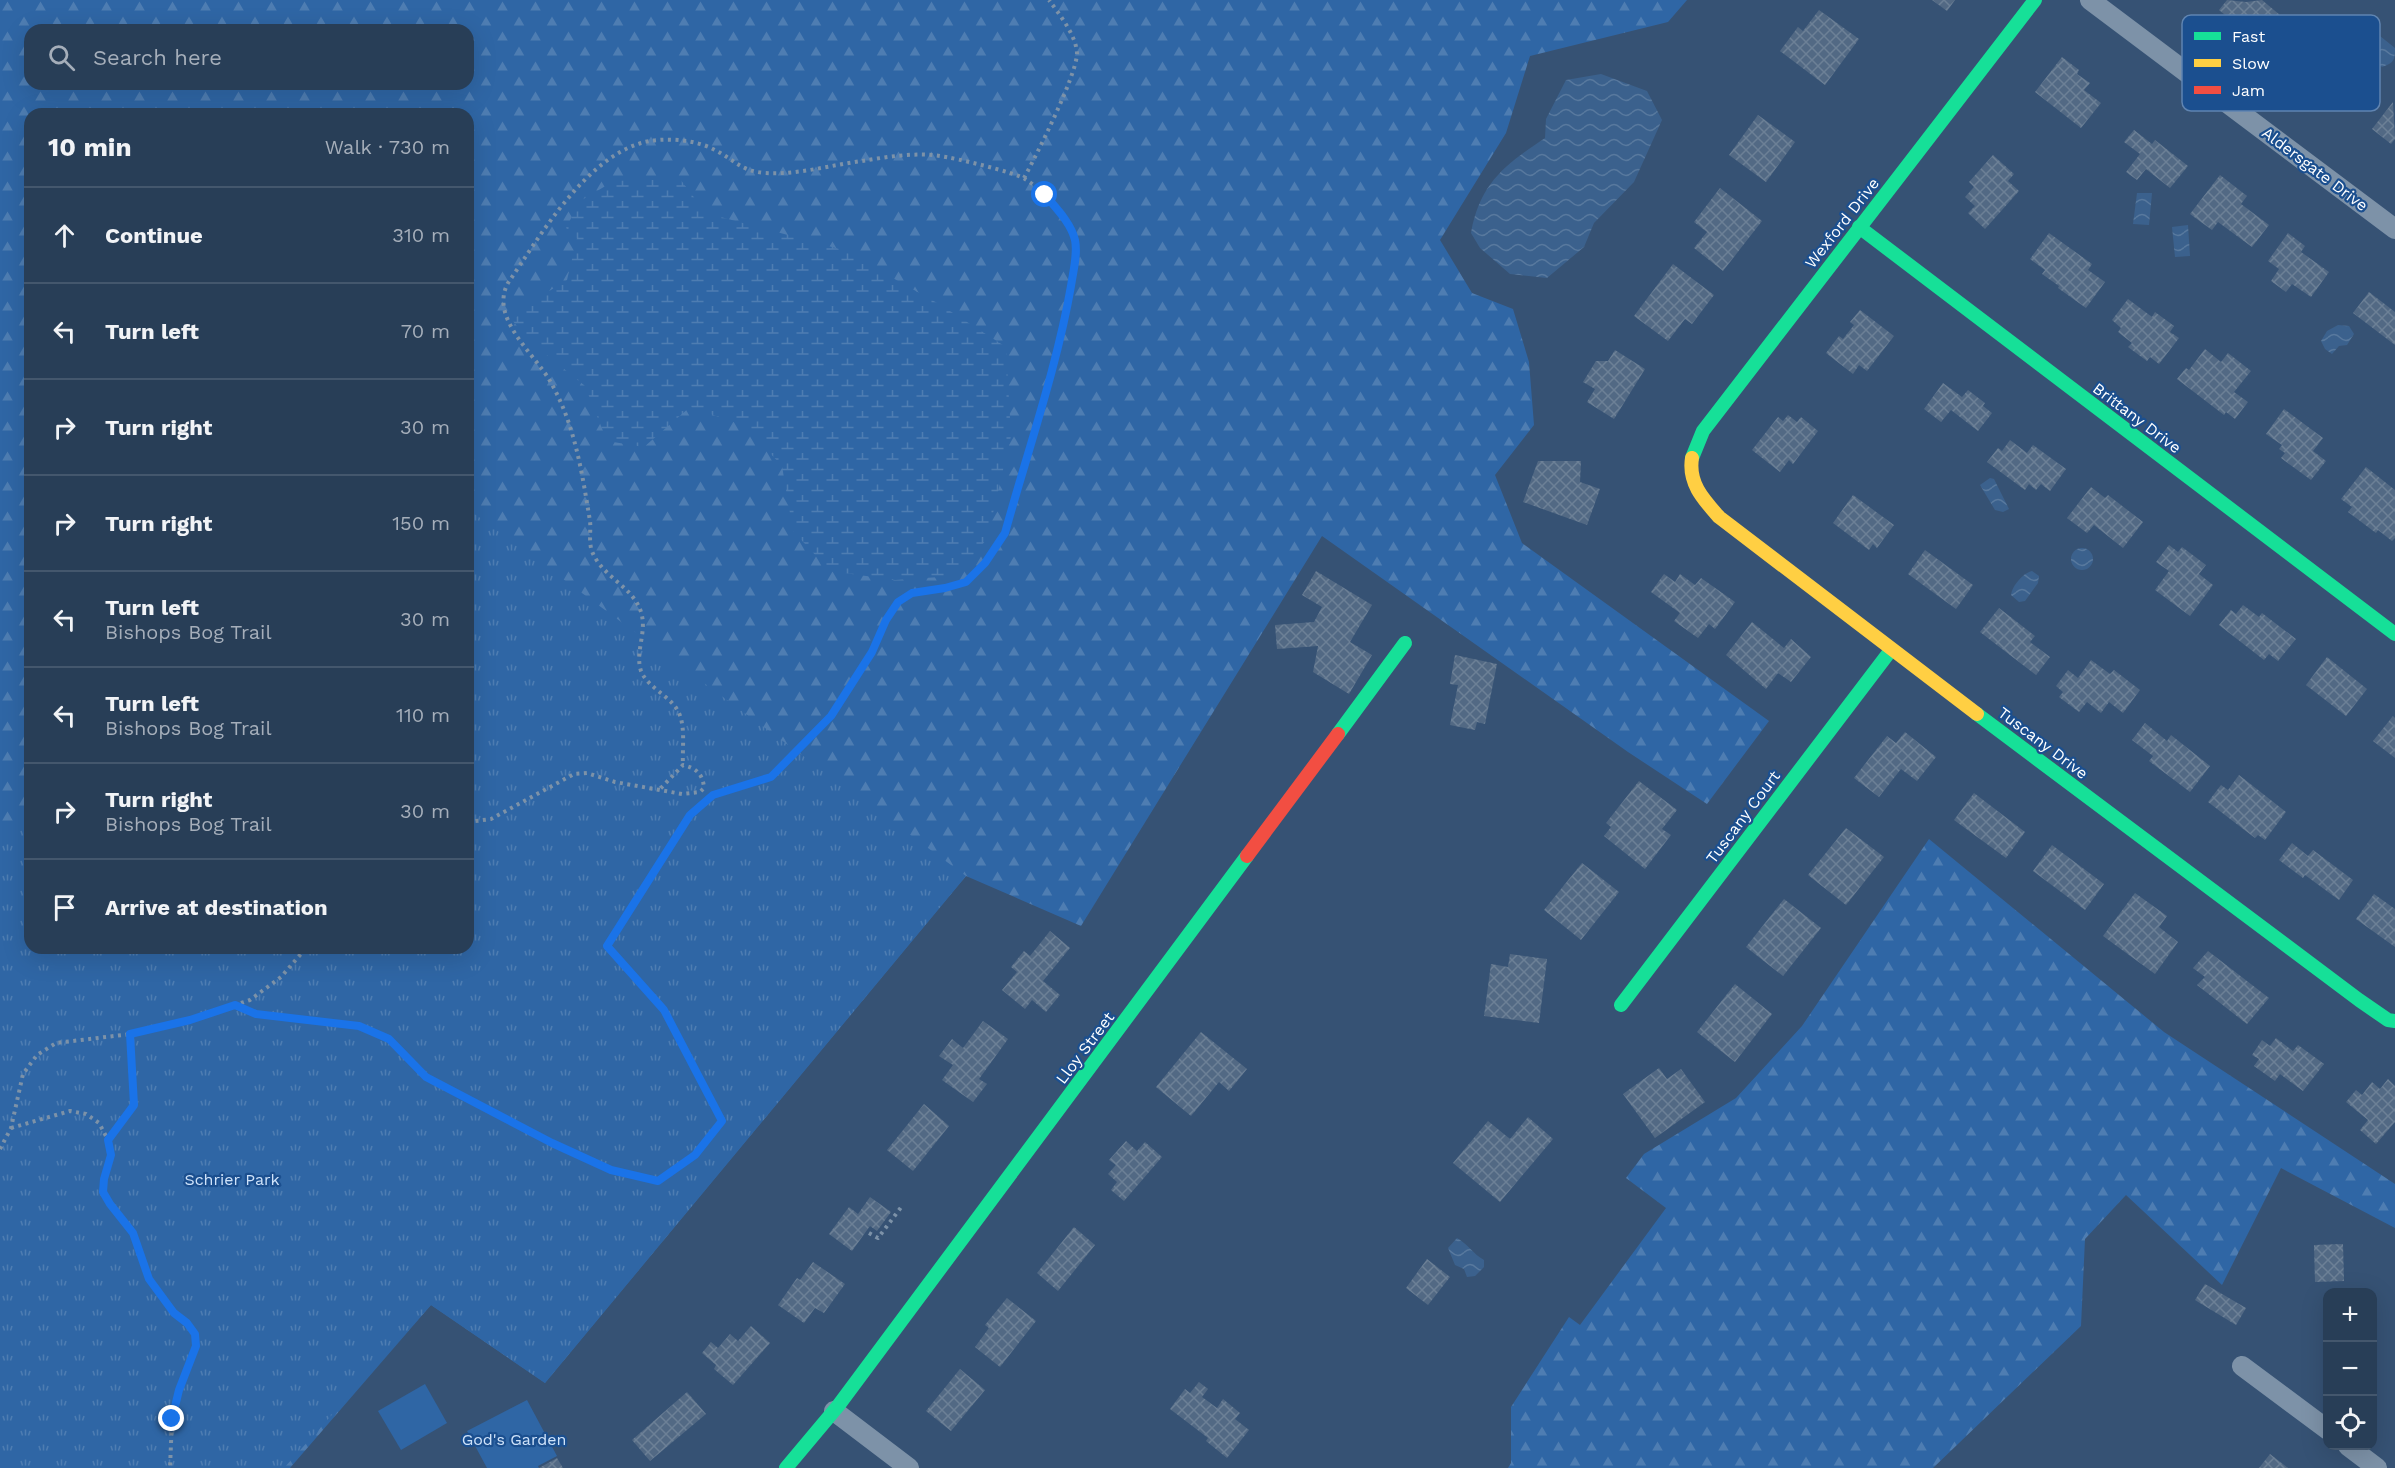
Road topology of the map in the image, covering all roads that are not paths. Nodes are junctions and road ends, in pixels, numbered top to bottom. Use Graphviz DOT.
graph roads {
  1 [pos="2035,0"];
  2 [pos="2090,0"];
  3 [pos="2182,69"];
  4 [pos="2238,111"];
  5 [pos="1859,227"];
  6 [pos="2395,229"];
  7 [pos="1690,474"];
  8 [pos="2395,634"];
  9 [pos="1405,643"];
  10 [pos="1890,650"];
  11 [pos="1622,1005"];
  12 [pos="2395,1021"];
  13 [pos="2242,1366"];
  14 [pos="834,1411"];
  15 [pos="2323,1426"];
  16 [pos="2353,1450"];
  17 [pos="786,1468"];
  18 [pos="909,1468"];
  19 [pos="2377,1468"];
  1 -- 5 [label="street, Wexford Drive"];
  2 -- 3 [label="street, Aldersgate Drive"];
  4 -- 6 [label="street, Aldersgate Drive"];
  5 -- 7 [label="street, Wexford Drive"];
  5 -- 8 [label="street, Brittany Drive"];
  7 -- 10 [label="street, Tuscany Drive"];
  9 -- 14 [label="street, Lloy Street"];
  10 -- 11 [label="street, Tuscany Court"];
  10 -- 12 [label="street, Tuscany Drive"];
  13 -- 15 [label="street"];
  14 -- 17 [label="street, Lloy Street"];
  14 -- 18 [label="street"];
  16 -- 19 [label="street"];
}
